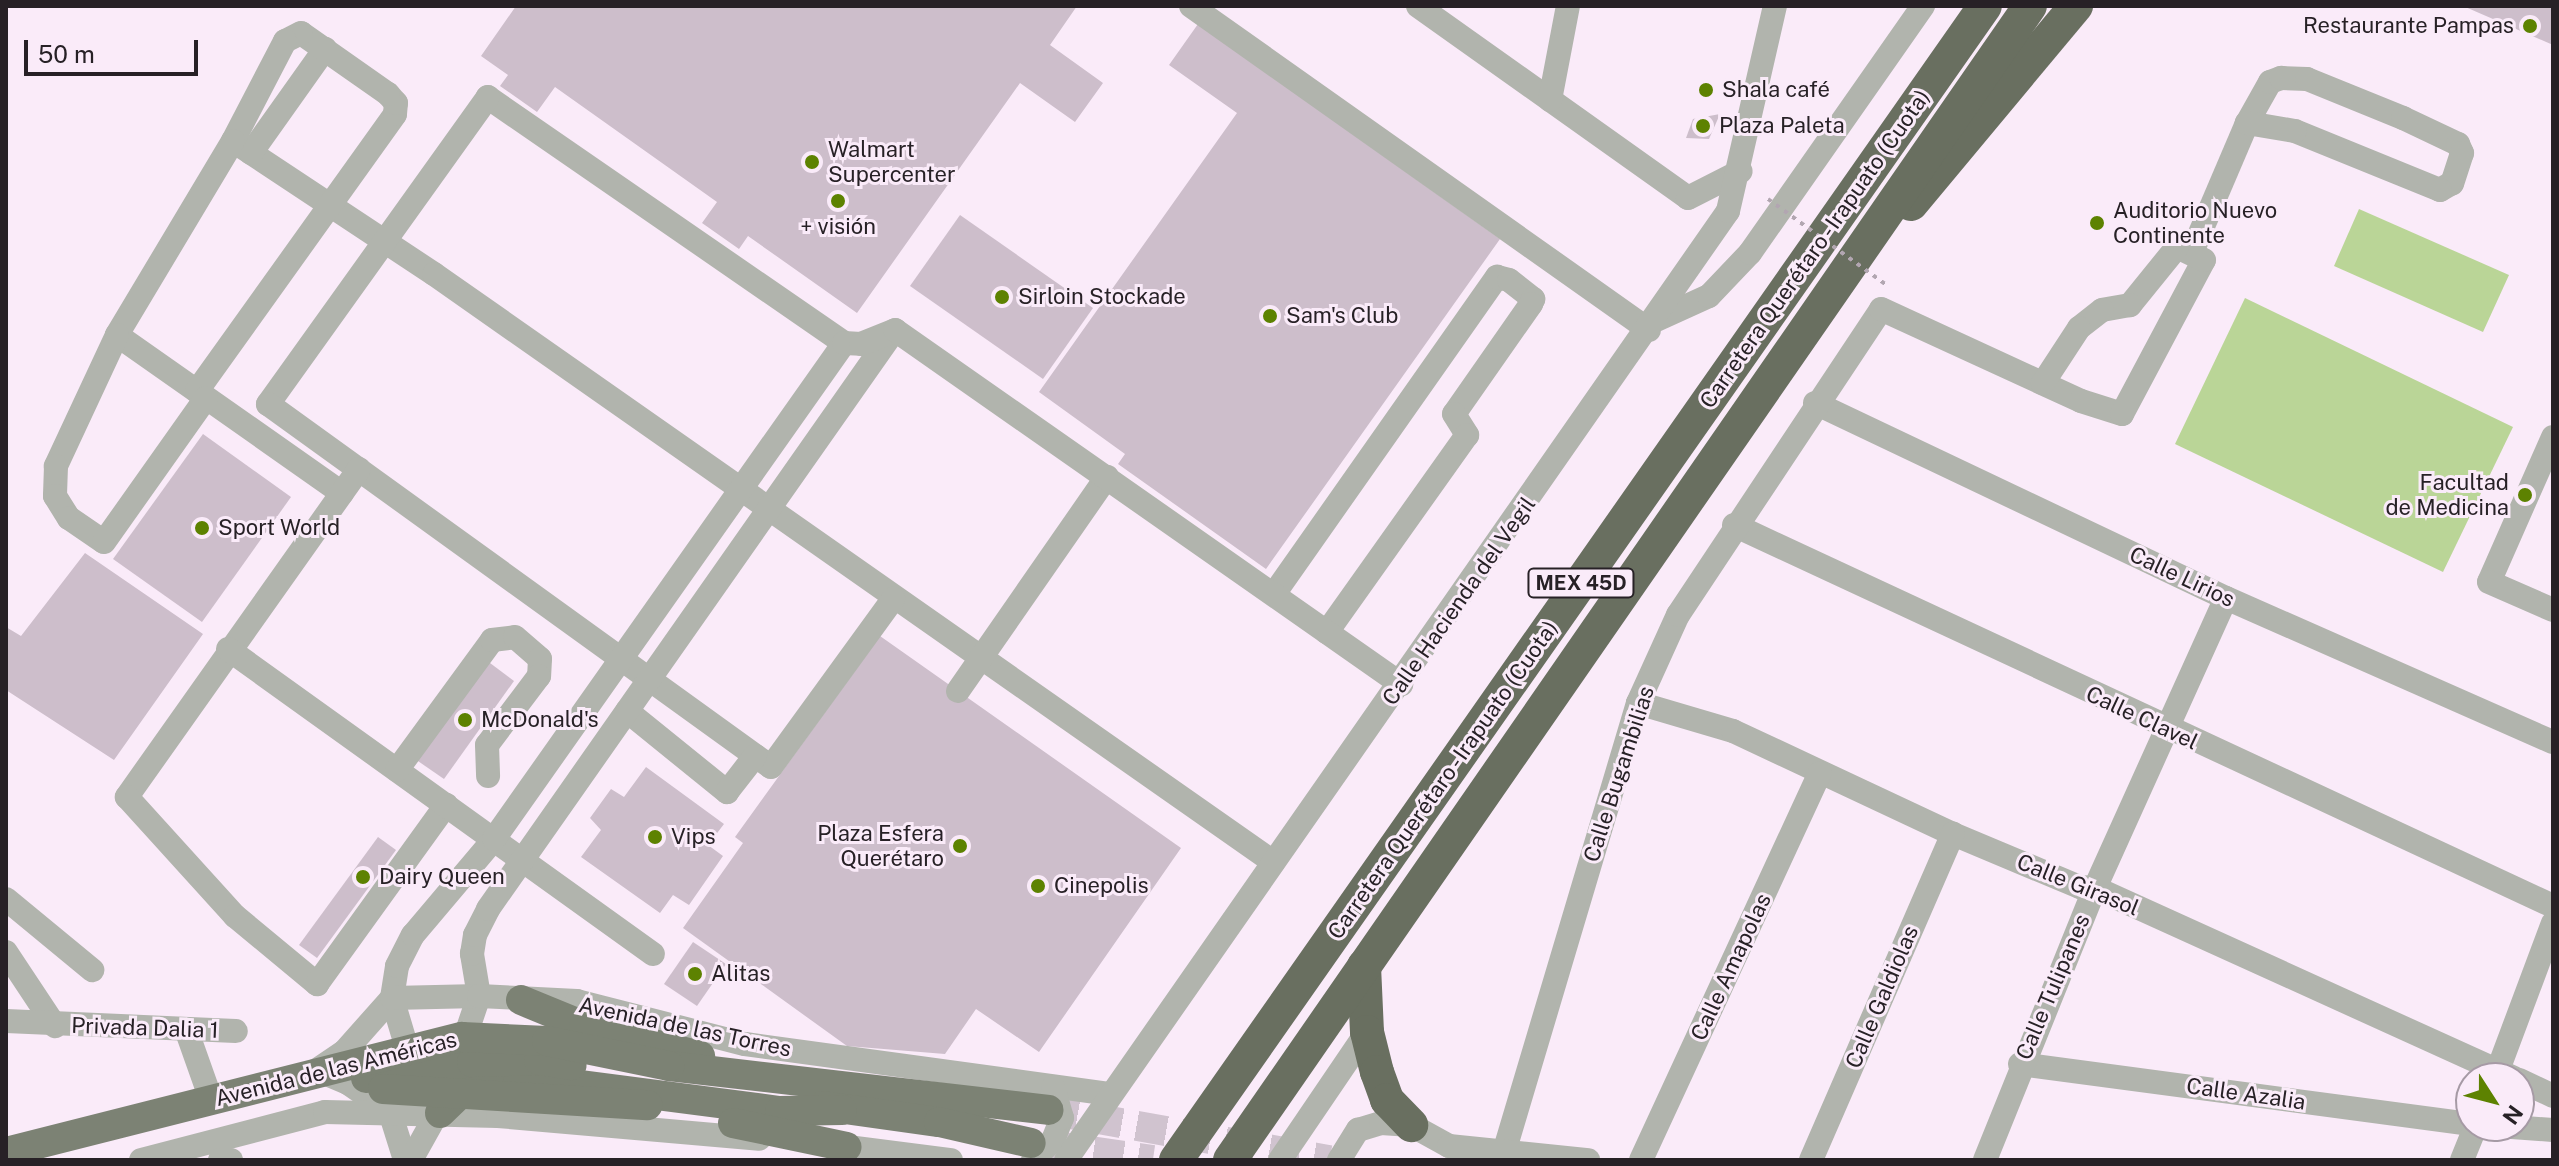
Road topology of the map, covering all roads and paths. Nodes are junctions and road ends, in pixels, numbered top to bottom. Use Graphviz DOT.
graph roads {
  1 [pos="1191,6"];
  2 [pos="1418,6"];
  3 [pos="1568,6"];
  4 [pos="1775,6"];
  5 [pos="1923,6"];
  6 [pos="1985,6"];
  7 [pos="2030,6"];
  8 [pos="2076,6"];
  9 [pos="325,49"];
  10 [pos="1550,100"];
  11 [pos="2247,123"];
  12 [pos="242,147"];
  13 [pos="1741,171"];
  14 [pos="1768,199"];
  15 [pos="329,207"];
  16 [pos="382,242"];
  17 [pos="2192,252"];
  18 [pos="1885,284"];
  19 [pos="1829,292"];
  20 [pos="1652,325"];
  21 [pos="895,330"];
  22 [pos="117,335"];
  23 [pos="852,344"];
  24 [pos="2043,383"];
  25 [pos="202,395"];
  26 [pos="1815,403"];
  27 [pos="2553,437"];
  28 [pos="359,469"];
  29 [pos="1107,477"];
  30 [pos="739,491"];
  31 [pos="342,493"];
  32 [pos="767,511"];
  33 [pos="1734,525"];
  34 [pos="1274,594"];
  35 [pos="2226,598"];
  36 [pos="893,599"];
  37 [pos="2553,610"];
  38 [pos="1327,632"];
  39 [pos="228,649"];
  40 [pos="623,656"];
  41 [pos="981,660"];
  42 [pos="651,676"];
  43 [pos="1401,684"];
  44 [pos="958,691"];
  45 [pos="1638,703"];
  46 [pos="627,711"];
  47 [pos="2165,729"];
  48 [pos="2553,742"];
  49 [pos="755,756"];
  50 [pos="397,770"];
  51 [pos="1820,773"];
  52 [pos="488,776"];
  53 [pos="446,805"];
  54 [pos="1953,834"];
  55 [pos="494,839"];
  56 [pos="522,860"];
  57 [pos="1273,862"];
  58 [pos="2095,888"];
  59 [pos="6,899"];
  60 [pos="2553,906"];
  61 [pos="2553,923"];
  62 [pos="6,952"];
  63 [pos="653,954"];
  64 [pos="1364,966"];
  65 [pos="92,970"];
  66 [pos="479,996"];
  67 [pos="392,998"];
  68 [pos="521,1000"];
  69 [pos="6,1021"];
  70 [pos="55,1026"];
  71 [pos="186,1029"];
  72 [pos="236,1031"];
  73 [pos="1367,1032"];
  74 [pos="2473,1062"];
  75 [pos="2511,1062"];
  76 [pos="2020,1064"];
  77 [pos="668,1073"];
  78 [pos="313,1078"];
  79 [pos="795,1081"];
  80 [pos="209,1094"];
  81 [pos="1111,1094"];
  82 [pos="1050,1099"];
  83 [pos="842,1110"];
  84 [pos="390,1112"];
  85 [pos="440,1113"];
  86 [pos="2455,1123"];
  87 [pos="1411,1125"];
  88 [pos="6,1139"];
  89 [pos="847,1147"];
  90 [pos="1505,1149"];
  91 [pos="1032,1151"];
  92 [pos="6,1152"];
  93 [pos="225,1154"];
  94 [pos="30,1160"];
  95 [pos="141,1160"];
  96 [pos="408,1160"];
  97 [pos="951,1160"];
  98 [pos="1066,1160"];
  99 [pos="1176,1160"];
  100 [pos="1230,1160"];
  101 [pos="1280,1160"];
  102 [pos="1339,1160"];
  103 [pos="1588,1160"];
  104 [pos="1641,1160"];
  105 [pos="1811,1160"];
  106 [pos="1985,1160"];
  1 -- 20 [label="street"];
  2 -- 10 [label="street"];
  3 -- 10 [label="street"];
  4 -- 13 [label="street, Calle Hacienda del Vegil"];
  5 -- 20 [label="street"];
  6 -- 99 [label="highway, Carretera Querétaro - Irapuato (Cuota) / MEX 45D"];
  7 -- 19 [label="highway, Carretera Querétaro - Irapuato (Cuota) / MEX 45D"];
  8 -- 19 [label="highway"];
  9 -- 12 [label="street"];
  9 -- 12 [label="street"];
  9 -- 15 [label="street"];
  10 -- 13 [label="street"];
  11 -- 11 [label="street"];
  11 -- 17 [label="street"];
  12 -- 15 [label="street"];
  12 -- 22 [label="street"];
  13 -- 20 [label="street, Calle Hacienda del Vegil"];
  14 -- 18 [label="path, bridge"];
  15 -- 16 [label="street"];
  15 -- 25 [label="street"];
  16 -- 23 [label="street"];
  16 -- 28 [label="street"];
  16 -- 30 [label="street"];
  17 -- 24 [label="street"];
  17 -- 24 [label="street"];
  19 -- 64 [label="highway, Carretera Querétaro - Irapuato (Cuota) / MEX 45D"];
  20 -- 43 [label="street, Calle Hacienda del Vegil"];
  21 -- 23 [label="street"];
  21 -- 29 [label="street"];
  21 -- 32 [label="street"];
  22 -- 25 [label="street"];
  22 -- 25 [label="street"];
  23 -- 30 [label="street"];
  24 -- 26 [label="street, Calle Bugambilias"];
  25 -- 31 [label="street"];
  26 -- 33 [label="street, Calle Bugambilias"];
  26 -- 35 [label="street, Calle Lirios"];
  27 -- 37 [label="street"];
  28 -- 31 [label="street"];
  28 -- 40 [label="street"];
  29 -- 34 [label="street"];
  29 -- 41 [label="street"];
  30 -- 32 [label="street"];
  30 -- 40 [label="street"];
  31 -- 39 [label="street"];
  32 -- 36 [label="street"];
  32 -- 42 [label="street"];
  33 -- 45 [label="street, Calle Bugambilias"];
  33 -- 47 [label="street, Calle Clavel"];
  34 -- 38 [label="street"];
  34 -- 38 [label="street"];
  35 -- 47 [label="street, Calle Tulipanes"];
  35 -- 48 [label="street, Calle Lirios"];
  36 -- 41 [label="street"];
  36 -- 49 [label="street"];
  38 -- 43 [label="street"];
  39 -- 50 [label="street"];
  39 -- 53 [label="street"];
  40 -- 42 [label="street"];
  40 -- 55 [label="street"];
  41 -- 44 [label="street"];
  41 -- 57 [label="street"];
  42 -- 46 [label="street"];
  42 -- 49 [label="street"];
  43 -- 57 [label="street, Calle Hacienda del Vegil"];
  45 -- 51 [label="street, Calle Girasol"];
  45 -- 90 [label="street, Calle Bugambilias"];
  46 -- 49 [label="street"];
  46 -- 56 [label="street"];
  47 -- 58 [label="street, Calle Tulipanes"];
  47 -- 60 [label="street, Calle Clavel"];
  50 -- 52 [label="street"];
  50 -- 53 [label="street"];
  51 -- 54 [label="street, Calle Girasol"];
  51 -- 104 [label="street, Calle Amapolas"];
  53 -- 55 [label="street"];
  54 -- 58 [label="street, Calle Girasol"];
  54 -- 105 [label="street, Calle Galdiolas"];
  55 -- 56 [label="street"];
  55 -- 67 [label="street"];
  56 -- 63 [label="street"];
  56 -- 66 [label="street"];
  57 -- 81 [label="street, Calle Hacienda del Vegil"];
  58 -- 74 [label="street, Calle Girasol"];
  58 -- 76 [label="street, Calle Tulipanes"];
  59 -- 65 [label="street"];
  61 -- 75 [label="street"];
  62 -- 70 [label="street, Privada Dalia 1"];
  64 -- 73 [label="highway"];
  64 -- 100 [label="highway, Carretera Querétaro - Irapuato (Cuota) / MEX 45D"];
  66 -- 67 [label="street, Avenida de las Torres"];
  66 -- 68 [label="street, Avenida de las Torres"];
  66 -- 85 [label="street"];
  67 -- 78 [label="street"];
  67 -- 85 [label="street"];
  68 -- 79 [label="main road"];
  68 -- 82 [label="street, Avenida de las Torres"];
  69 -- 70 [label="street, Privada Dalia 1"];
  70 -- 71 [label="street, Privada Dalia 1"];
  71 -- 72 [label="street, Privada Dalia 1"];
  71 -- 80 [label="street"];
  73 -- 87 [label="highway"];
  73 -- 101 [label="street"];
  76 -- 86 [label="street, Calle Azalia"];
  76 -- 106 [label="street, Calle Tulipanes"];
  77 -- 78 [label="main road, Avenida de las Américas, bridge"];
  77 -- 79 [label="main road, Avenida de las Torres"];
  77 -- 83 [label="main road"];
  77 -- 92 [label="main road, Avenida de las Américas, bridge"];
  78 -- 80 [label="street"];
  78 -- 84 [label="street"];
  78 -- 89 [label="main road, bridge"];
  78 -- 94 [label="main road, Avenida de las Américas"];
  79 -- 82 [label="main road, Avenida de las Torres"];
  80 -- 88 [label="street"];
  81 -- 82 [label="street, Avenida de las Torres"];
  81 -- 98 [label="street, Calle Hacienda del Vegil"];
  82 -- 91 [label="street"];
  83 -- 85 [label="main road"];
  83 -- 91 [label="main road"];
  84 -- 85 [label="street"];
  84 -- 93 [label="street"];
  84 -- 96 [label="street"];
  85 -- 89 [label="street"];
  85 -- 96 [label="street"];
  87 -- 90 [label="street"];
  87 -- 102 [label="street"];
  89 -- 97 [label="street"];
  90 -- 103 [label="street"];
  93 -- 95 [label="street"];
}
